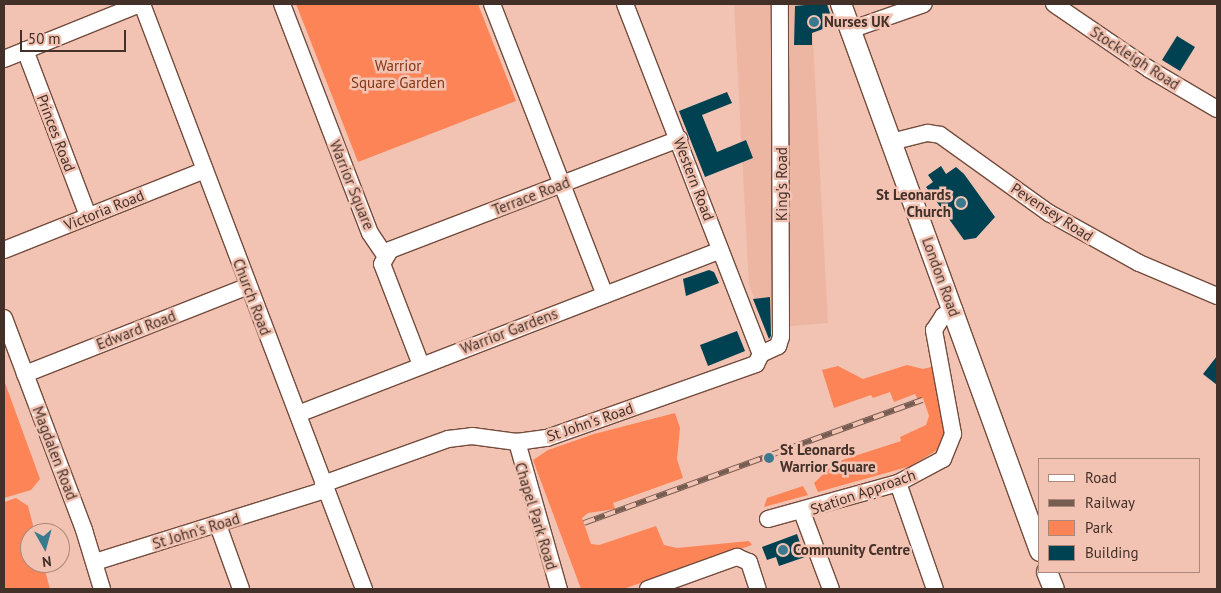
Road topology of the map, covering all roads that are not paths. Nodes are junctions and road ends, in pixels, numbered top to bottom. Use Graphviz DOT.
graph roads {
  1 [pos="141,4"];
  2 [pos="282,4"];
  3 [pos="492,4"];
  4 [pos="625,4"];
  5 [pos="780,4"];
  6 [pos="841,4"];
  7 [pos="924,4"];
  8 [pos="1054,4"];
  9 [pos="850,30"];
  10 [pos="25,50"];
  11 [pos="5,56"];
  12 [pos="1217,109"];
  13 [pos="679,139"];
  14 [pos="891,142"];
  15 [pos="204,170"];
  16 [pos="561,185"];
  17 [pos="88,216"];
  18 [pos="4,250"];
  19 [pos="720,250"];
  20 [pos="384,255"];
  21 [pos="248,286"];
  22 [pos="604,295"];
  23 [pos="1217,296"];
  24 [pos="954,310"];
  25 [pos="4,318"];
  26 [pos="761,354"];
  27 [pos="421,365"];
  28 [pos="25,374"];
  29 [pos="298,414"];
  30 [pos="516,442"];
  31 [pos="898,483"];
  32 [pos="324,487"];
  33 [pos="802,512"];
  34 [pos="768,519"];
  35 [pos="218,525"];
  36 [pos="1038,545"];
  37 [pos="95,562"];
  38 [pos="1047,573"];
  39 [pos="102,589"];
  40 [pos="241,589"];
  41 [pos="364,589"];
  42 [pos="559,589"];
  43 [pos="648,589"];
  44 [pos="758,589"];
  45 [pos="831,589"];
  46 [pos="935,589"];
  47 [pos="1054,589"];
  1 -- 10 [label="street"];
  1 -- 15 [label="street, Church Road"];
  2 -- 20 [label="street, Warrior Square"];
  3 -- 16 [label="street"];
  4 -- 13 [label="street, Western Road"];
  5 -- 26 [label="street, King's Road"];
  6 -- 9 [label="main road, London Road"];
  7 -- 9 [label="street"];
  8 -- 12 [label="street, Stockleigh Road"];
  9 -- 14 [label="main road, London Road"];
  10 -- 11 [label="street"];
  10 -- 17 [label="street, Princes Road"];
  13 -- 16 [label="street, Terrace Road"];
  13 -- 19 [label="street, Western Road"];
  14 -- 23 [label="street, Pevensey Road"];
  14 -- 24 [label="main road, London Road"];
  15 -- 17 [label="street, Victoria Road"];
  15 -- 21 [label="street, Church Road"];
  16 -- 20 [label="street, Terrace Road"];
  16 -- 22 [label="street"];
  17 -- 18 [label="street, Victoria Road"];
  19 -- 22 [label="street, Warrior Gardens"];
  19 -- 26 [label="street, Western Road"];
  20 -- 27 [label="street, Warrior Square"];
  21 -- 28 [label="street, Edward Road"];
  21 -- 29 [label="street, Church Road"];
  22 -- 27 [label="street, Warrior Gardens"];
  24 -- 31 [label="street, Station Approach"];
  24 -- 36 [label="main road, London Road"];
  25 -- 28 [label="street, Magdalen Road"];
  26 -- 30 [label="street, St John's Road"];
  27 -- 29 [label="street, Warrior Gardens"];
  28 -- 37 [label="street, Magdalen Road"];
  29 -- 32 [label="street, Church Road"];
  30 -- 32 [label="street, St John's Road"];
  30 -- 42 [label="street, Chapel Park Road"];
  31 -- 33 [label="street, Station Approach"];
  31 -- 46 [label="street"];
  32 -- 35 [label="street, St John's Road"];
  32 -- 41 [label="street, Church Road"];
  33 -- 34 [label="street, Station Approach"];
  33 -- 45 [label="street"];
  35 -- 37 [label="street, St John's Road"];
  35 -- 40 [label="street"];
  37 -- 39 [label="street, Magdalen Road"];
  38 -- 47 [label="main road"];
  43 -- 44 [label="street"];
}
